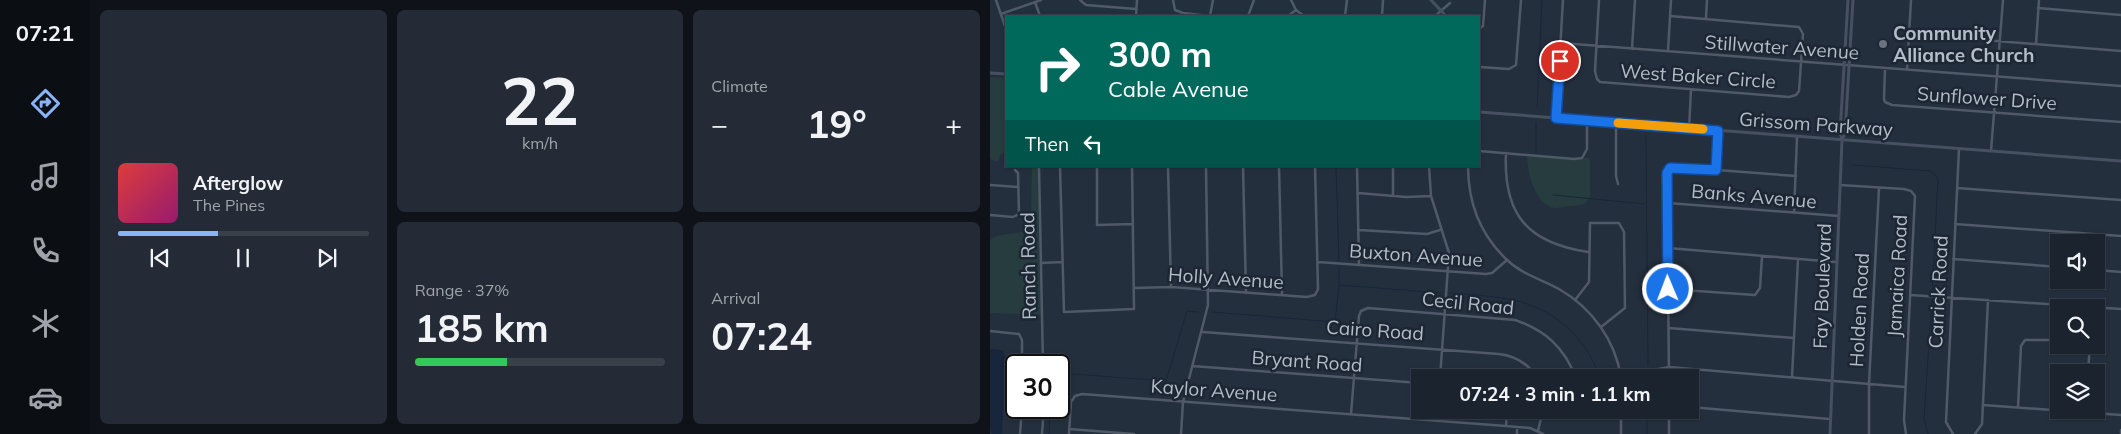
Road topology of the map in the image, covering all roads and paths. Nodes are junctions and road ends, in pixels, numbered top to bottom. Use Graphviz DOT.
graph roads {
  1 [pos="996,0"];
  2 [pos="1041,0"];
  3 [pos="1080,0"];
  4 [pos="1137,0"];
  5 [pos="1173,0"];
  6 [pos="1213,0"];
  7 [pos="1254,0"];
  8 [pos="1291,0"];
  9 [pos="1347,0"];
  10 [pos="1383,0"];
  11 [pos="1431,0"];
  12 [pos="1485,0"];
  13 [pos="1521,0"];
  14 [pos="1563,0"];
  15 [pos="1599,0"];
  16 [pos="1635,0"];
  17 [pos="1671,0"];
  18 [pos="1707,0"];
  19 [pos="1848,0"];
  20 [pos="1853,0"];
  21 [pos="1910,0"];
  22 [pos="2002,0"];
  23 [pos="2039,0"];
  24 [pos="1035,2"];
  25 [pos="1450,3"];
  26 [pos="2038,8"];
  27 [pos="1136,9"];
  28 [pos="1296,10"];
  29 [pos="1441,10"];
  30 [pos="1000,14"];
  31 [pos="1040,15"];
  32 [pos="1136,15"];
  33 [pos="1201,15"];
  34 [pos="1210,15"];
  35 [pos="1248,15"];
  36 [pos="1289,15"];
  37 [pos="1303,15"];
  38 [pos="1345,15"];
  39 [pos="1382,15"];
  40 [pos="1435,15"];
  41 [pos="1445,15"];
  42 [pos="2121,15"];
  43 [pos="1670,16"];
  44 [pos="1706,18"];
  45 [pos="1005,26"];
  46 [pos="1480,28"];
  47 [pos="1908,34"];
  48 [pos="2000,41"];
  49 [pos="1561,43"];
  50 [pos="2036,44"];
  51 [pos="1596,46"];
  52 [pos="1632,49"];
  53 [pos="1668,51"];
  54 [pos="2121,51"];
  55 [pos="1801,62"];
  56 [pos="1844,65"];
  57 [pos="1849,65"];
  58 [pos="1480,67"];
  59 [pos="1885,68"];
  60 [pos="1907,70"];
  61 [pos="990,73"];
  62 [pos="1005,74"];
  63 [pos="1998,77"];
  64 [pos="2121,86"];
  65 [pos="1692,90"];
  66 [pos="1480,112"];
  67 [pos="1995,112"];
  68 [pos="1556,118"];
  69 [pos="1587,121"];
  70 [pos="2121,122"];
  71 [pos="1616,123"];
  72 [pos="1688,128"];
  73 [pos="1718,131"];
  74 [pos="1797,137"];
  75 [pos="1842,140"];
  76 [pos="1959,149"];
  77 [pos="1480,151"];
  78 [pos="1991,151"];
  79 [pos="1506,153"];
  80 [pos="2121,161"];
  81 [pos="1039,167"];
  82 [pos="1060,167"];
  83 [pos="1096,167"];
  84 [pos="1132,167"];
  85 [pos="1168,167"];
  86 [pos="1206,167"];
  87 [pos="1244,167"];
  88 [pos="1279,167"];
  89 [pos="1315,167"];
  90 [pos="1357,167"];
  91 [pos="1393,167"];
  92 [pos="1429,167"];
  93 [pos="1468,167"];
  94 [pos="1015,170"];
  95 [pos="1716,170"];
  96 [pos="1796,176"];
  97 [pos="1618,184"];
  98 [pos="990,185"];
  99 [pos="1840,185"];
  100 [pos="1018,187"];
  101 [pos="1879,188"];
  102 [pos="1957,188"];
  103 [pos="1358,193"];
  104 [pos="1393,195"];
  105 [pos="1430,196"];
  106 [pos="2121,200"];
  107 [pos="1668,203"];
  108 [pos="1794,213"];
  109 [pos="990,215"];
  110 [pos="1838,216"];
  111 [pos="1133,224"];
  112 [pos="1955,224"];
  113 [pos="1359,230"];
  114 [pos="1440,230"];
  115 [pos="2121,236"];
  116 [pos="1668,248"];
  117 [pos="1588,252"];
  118 [pos="1762,256"];
  119 [pos="1798,259"];
  120 [pos="1954,259"];
  121 [pos="1507,260"];
  122 [pos="1062,262"];
  123 [pos="1318,262"];
  124 [pos="1836,262"];
  125 [pos="1042,263"];
  126 [pos="1359,265"];
  127 [pos="2050,266"];
  128 [pos="2105,271"];
  129 [pos="1448,272"];
  130 [pos="2121,272"];
  131 [pos="1171,287"];
  132 [pos="1135,288"];
  133 [pos="1668,289"];
  134 [pos="1208,290"];
  135 [pos="1246,293"];
  136 [pos="1282,295"];
  137 [pos="1910,295"];
  138 [pos="1952,297"];
  139 [pos="1575,300"];
  140 [pos="1988,300"];
  141 [pos="2050,304"];
  142 [pos="2105,308"];
  143 [pos="2121,309"];
  144 [pos="1444,314"];
  145 [pos="1601,327"];
  146 [pos="1669,328"];
  147 [pos="990,331"];
  148 [pos="1203,332"];
  149 [pos="1794,338"];
  150 [pos="2050,340"];
  151 [pos="1358,343"];
  152 [pos="1442,349"];
  153 [pos="1022,354"];
  154 [pos="1043,354"];
  155 [pos="1192,366"];
  156 [pos="1669,367"];
  157 [pos="1441,369"];
  158 [pos="1530,369"];
  159 [pos="1573,369"];
  160 [pos="1619,369"];
  161 [pos="1659,369"];
  162 [pos="1792,377"];
  163 [pos="1354,379"];
  164 [pos="1831,381"];
  165 [pos="1411,382"];
  166 [pos="1870,384"];
  167 [pos="1906,387"];
  168 [pos="1183,402"];
  169 [pos="1983,405"];
  170 [pos="2018,407"];
  171 [pos="1699,408"];
  172 [pos="2050,409"];
  173 [pos="1351,414"];
  174 [pos="2105,414"];
  175 [pos="2121,416"];
  176 [pos="1021,419"];
  177 [pos="1043,419"];
  178 [pos="1506,419"];
  179 [pos="1541,419"];
  180 [pos="1621,419"];
  181 [pos="1669,419"];
  182 [pos="1830,419"];
  183 [pos="1506,426"];
  184 [pos="1517,427"];
  185 [pos="1069,429"];
  186 [pos="1538,431"];
  187 [pos="1020,434"];
  188 [pos="1042,434"];
  189 [pos="1069,434"];
  190 [pos="1134,434"];
  191 [pos="1182,434"];
  192 [pos="1516,434"];
  193 [pos="1543,434"];
  194 [pos="1621,434"];
  195 [pos="1669,434"];
  196 [pos="1830,434"];
  197 [pos="1870,434"];
  198 [pos="1906,434"];
  199 [pos="1953,434"];
  200 [pos="1975,434"];
  1 -- 30 [label="street"];
  2 -- 24 [label="street"];
  3 -- 27 [label="street"];
  4 -- 27 [label="street"];
  5 -- 33 [label="street"];
  6 -- 34 [label="street"];
  7 -- 35 [label="street"];
  8 -- 28 [label="street"];
  9 -- 38 [label="street"];
  10 -- 39 [label="street"];
  11 -- 29 [label="main road"];
  12 -- 46 [label="street"];
  13 -- 58 [label="street"];
  14 -- 49 [label="street"];
  15 -- 51 [label="street, West Baker Circle"];
  16 -- 52 [label="street"];
  17 -- 43 [label="street"];
  18 -- 44 [label="street"];
  19 -- 56 [label="main road, Fay Boulevard"];
  20 -- 57 [label="main road, Fay Boulevard"];
  21 -- 47 [label="street"];
  22 -- 48 [label="street"];
  23 -- 26 [label="street"];
  24 -- 30 [label="street"];
  24 -- 31 [label="street"];
  25 -- 29 [label="street"];
  26 -- 42 [label="street"];
  26 -- 50 [label="street"];
  27 -- 32 [label="street"];
  28 -- 36 [label="street"];
  28 -- 37 [label="street"];
  29 -- 40 [label="street"];
  29 -- 41 [label="main road"];
  30 -- 45 [label="street"];
  43 -- 44 [label="street"];
  43 -- 53 [label="street"];
  44 -- 55 [label="street, West Baker Circle"];
  47 -- 48 [label="street"];
  47 -- 60 [label="street"];
  48 -- 50 [label="street"];
  48 -- 63 [label="street"];
  49 -- 51 [label="street, Stillwater Avenue"];
  49 -- 68 [label="street"];
  50 -- 54 [label="street"];
  51 -- 52 [label="street, Stillwater Avenue"];
  51 -- 65 [label="street, West Baker Circle"];
  52 -- 53 [label="street, Stillwater Avenue"];
  53 -- 55 [label="street, Stillwater Avenue"];
  55 -- 56 [label="street, Stillwater Avenue"];
  55 -- 65 [label="street, West Baker Circle"];
  56 -- 57 [label="street, Stillwater Avenue"];
  56 -- 75 [label="main road, Fay Boulevard"];
  57 -- 59 [label="street, Stillwater Avenue"];
  57 -- 75 [label="main road, Fay Boulevard"];
  59 -- 60 [label="street, Stillwater Avenue"];
  59 -- 67 [label="street, Sunflower Drive"];
  60 -- 63 [label="street, Stillwater Avenue"];
  61 -- 62 [label="main road"];
  63 -- 64 [label="street, Stillwater Avenue"];
  63 -- 67 [label="street"];
  65 -- 72 [label="street"];
  66 -- 68 [label="main road, Grissom Parkway"];
  67 -- 70 [label="street, Sunflower Drive"];
  67 -- 78 [label="street"];
  68 -- 69 [label="main road, Grissom Parkway"];
  69 -- 71 [label="main road, Grissom Parkway"];
  69 -- 79 [label="street"];
  71 -- 72 [label="main road, Grissom Parkway"];
  71 -- 97 [label="street"];
  72 -- 73 [label="main road, Grissom Parkway"];
  73 -- 74 [label="main road, Grissom Parkway"];
  73 -- 95 [label="street"];
  74 -- 75 [label="main road, Grissom Parkway"];
  74 -- 96 [label="street"];
  75 -- 76 [label="main road, Grissom Parkway"];
  75 -- 99 [label="main road, Fay Boulevard"];
  76 -- 78 [label="main road, Grissom Parkway"];
  76 -- 102 [label="street, Carrick Road"];
  77 -- 79 [label="street"];
  78 -- 80 [label="main road, Grissom Parkway"];
  79 -- 117 [label="street"];
  81 -- 125 [label="street, Ranch Road"];
  82 -- 122 [label="street"];
  83 -- 111 [label="street"];
  84 -- 111 [label="street"];
  85 -- 131 [label="street"];
  86 -- 134 [label="street"];
  87 -- 135 [label="street"];
  88 -- 136 [label="street"];
  89 -- 123 [label="street"];
  90 -- 103 [label="street"];
  91 -- 104 [label="street"];
  92 -- 105 [label="street"];
  93 -- 121 [label="street"];
  94 -- 100 [label="street"];
  95 -- 96 [label="street"];
  95 -- 107 [label="street"];
  96 -- 108 [label="street"];
  98 -- 100 [label="street"];
  99 -- 101 [label="street, Jamaica Road"];
  99 -- 110 [label="main road, Fay Boulevard"];
  100 -- 109 [label="street"];
  101 -- 137 [label="street, Jamaica Road"];
  101 -- 166 [label="street, Holden Road"];
  102 -- 106 [label="street"];
  102 -- 112 [label="street, Carrick Road"];
  103 -- 104 [label="street"];
  103 -- 113 [label="street"];
  104 -- 105 [label="street"];
  105 -- 114 [label="street"];
  107 -- 108 [label="street, Banks Avenue"];
  107 -- 116 [label="street"];
  108 -- 110 [label="street, Banks Avenue"];
  110 -- 124 [label="main road, Fay Boulevard"];
  111 -- 132 [label="street"];
  112 -- 115 [label="street"];
  112 -- 120 [label="street, Carrick Road"];
  113 -- 114 [label="street"];
  113 -- 126 [label="street"];
  114 -- 129 [label="street"];
  116 -- 118 [label="street"];
  116 -- 133 [label="street"];
  117 -- 139 [label="street"];
  117 -- 145 [label="street"];
  118 -- 119 [label="street"];
  118 -- 133 [label="street"];
  119 -- 124 [label="street"];
  119 -- 149 [label="street"];
  120 -- 127 [label="street"];
  120 -- 138 [label="street, Carrick Road"];
  121 -- 129 [label="street, Buxton Avenue"];
  121 -- 139 [label="street"];
  122 -- 125 [label="street"];
  122 -- 132 [label="street"];
  123 -- 126 [label="street, Buxton Avenue"];
  123 -- 136 [label="street, Holly Avenue"];
  124 -- 164 [label="main road, Fay Boulevard"];
  125 -- 154 [label="street, Ranch Road"];
  126 -- 129 [label="street, Buxton Avenue"];
  128 -- 130 [label="street"];
  129 -- 144 [label="street"];
  131 -- 132 [label="street, Holly Avenue"];
  131 -- 134 [label="street, Holly Avenue"];
  133 -- 146 [label="street"];
  134 -- 135 [label="street, Holly Avenue"];
  134 -- 148 [label="street"];
  135 -- 136 [label="street, Holly Avenue"];
  137 -- 138 [label="street"];
  137 -- 167 [label="street, Jamaica Road"];
  138 -- 140 [label="street"];
  138 -- 199 [label="street, Carrick Road"];
  139 -- 145 [label="street"];
  140 -- 141 [label="street"];
  140 -- 169 [label="street"];
  142 -- 143 [label="street"];
  144 -- 151 [label="street, Cecil Road"];
  144 -- 152 [label="street"];
  144 -- 159 [label="street, Cecil Road"];
  145 -- 160 [label="street"];
  146 -- 149 [label="street"];
  146 -- 156 [label="street"];
  147 -- 153 [label="street"];
  148 -- 151 [label="street, Cairo Road"];
  148 -- 155 [label="street"];
  149 -- 162 [label="street"];
  150 -- 170 [label="street"];
  151 -- 152 [label="street, Cairo Road"];
  151 -- 163 [label="street"];
  152 -- 157 [label="street"];
  152 -- 158 [label="street, Cairo Road"];
  155 -- 163 [label="street, Bryant Road"];
  155 -- 168 [label="street"];
  156 -- 161 [label="street"];
  156 -- 162 [label="street"];
  162 -- 164 [label="street"];
  163 -- 165 [label="street, Bryant Road"];
  163 -- 173 [label="street"];
  164 -- 166 [label="street"];
  164 -- 182 [label="main road, Fay Boulevard"];
  166 -- 167 [label="street"];
  166 -- 197 [label="street, Holden Road"];
  167 -- 198 [label="street, Jamaica Road"];
  168 -- 173 [label="street, Kaylor Avenue"];
  168 -- 185 [label="street, Kaylor Avenue"];
  168 -- 191 [label="street"];
  169 -- 170 [label="street"];
  169 -- 200 [label="street"];
  170 -- 172 [label="street"];
  171 -- 182 [label="street"];
  173 -- 183 [label="street, Kaylor Avenue"];
  174 -- 175 [label="street"];
  176 -- 187 [label="street"];
  177 -- 188 [label="street"];
  178 -- 183 [label="street"];
  179 -- 186 [label="street"];
  180 -- 194 [label="street"];
  181 -- 195 [label="street"];
  182 -- 196 [label="main road, Fay Boulevard"];
  183 -- 184 [label="street, Kaylor Avenue"];
  184 -- 186 [label="street, Kaylor Avenue"];
  184 -- 192 [label="street"];
  185 -- 189 [label="street"];
  185 -- 190 [label="street"];
  186 -- 193 [label="street"];
}
